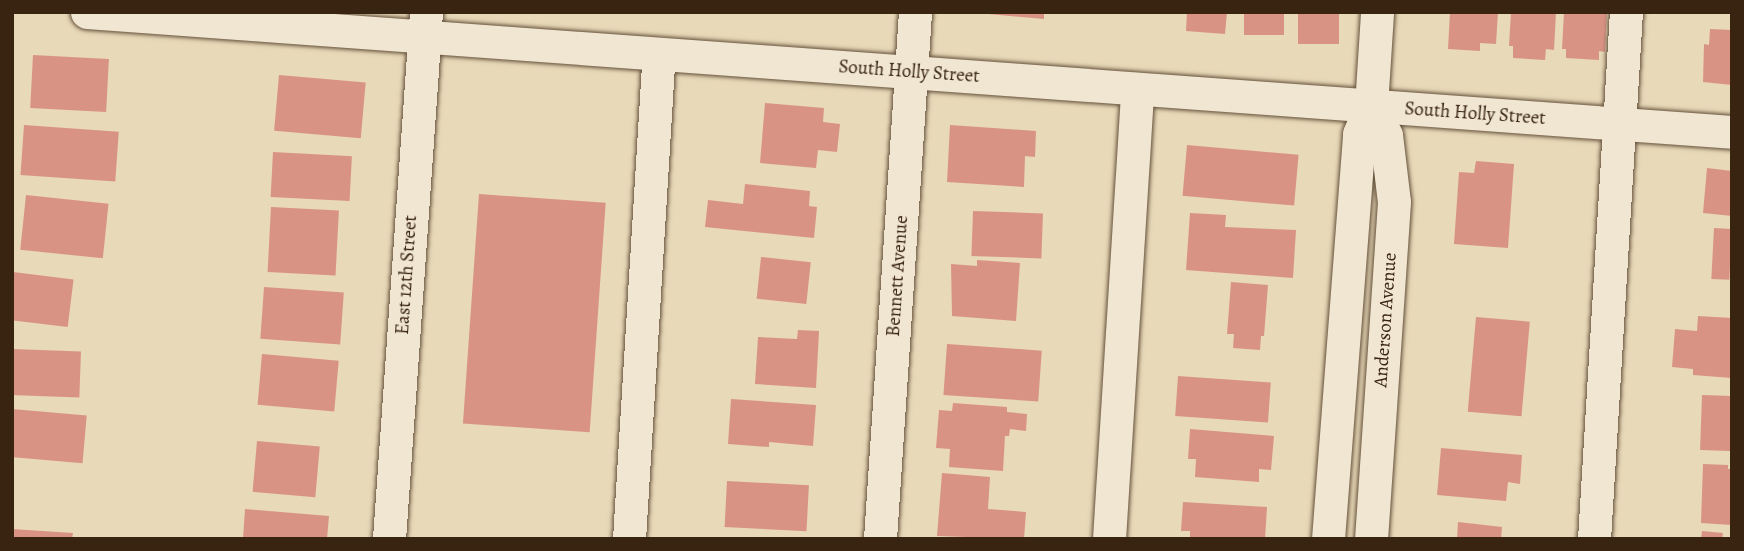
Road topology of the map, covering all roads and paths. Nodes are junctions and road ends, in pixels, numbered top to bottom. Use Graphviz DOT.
graph roads {
  1 [pos="87,12"];
  2 [pos="915,12"];
  3 [pos="1377,12"];
  4 [pos="1626,12"];
  5 [pos="426,25"];
  6 [pos="659,54"];
  7 [pos="911,72"];
  8 [pos="1137,89"];
  9 [pos="1371,106"];
  10 [pos="1620,124"];
  11 [pos="1732,132"];
  12 [pos="389,539"];
  13 [pos="629,539"];
  14 [pos="880,539"];
  15 [pos="1110,539"];
  16 [pos="1328,539"];
  17 [pos="1371,539"];
  18 [pos="1594,539"];
  1 -- 5 [label="street, South Holly Street"];
  2 -- 7 [label="street, Bennett Avenue"];
  3 -- 9 [label="street, Anderson Avenue"];
  4 -- 10 [label="street"];
  5 -- 6 [label="street, South Holly Street"];
  5 -- 12 [label="street, East 12th Street"];
  6 -- 7 [label="street, South Holly Street"];
  6 -- 13 [label="street"];
  7 -- 8 [label="street, South Holly Street"];
  7 -- 14 [label="street, Bennett Avenue"];
  8 -- 9 [label="street, South Holly Street"];
  8 -- 15 [label="street"];
  9 -- 10 [label="street, South Holly Street"];
  9 -- 16 [label="street, Anderson Avenue"];
  9 -- 17 [label="street, Anderson Avenue"];
  10 -- 11 [label="street, South Holly Street"];
  10 -- 18 [label="street"];
}
